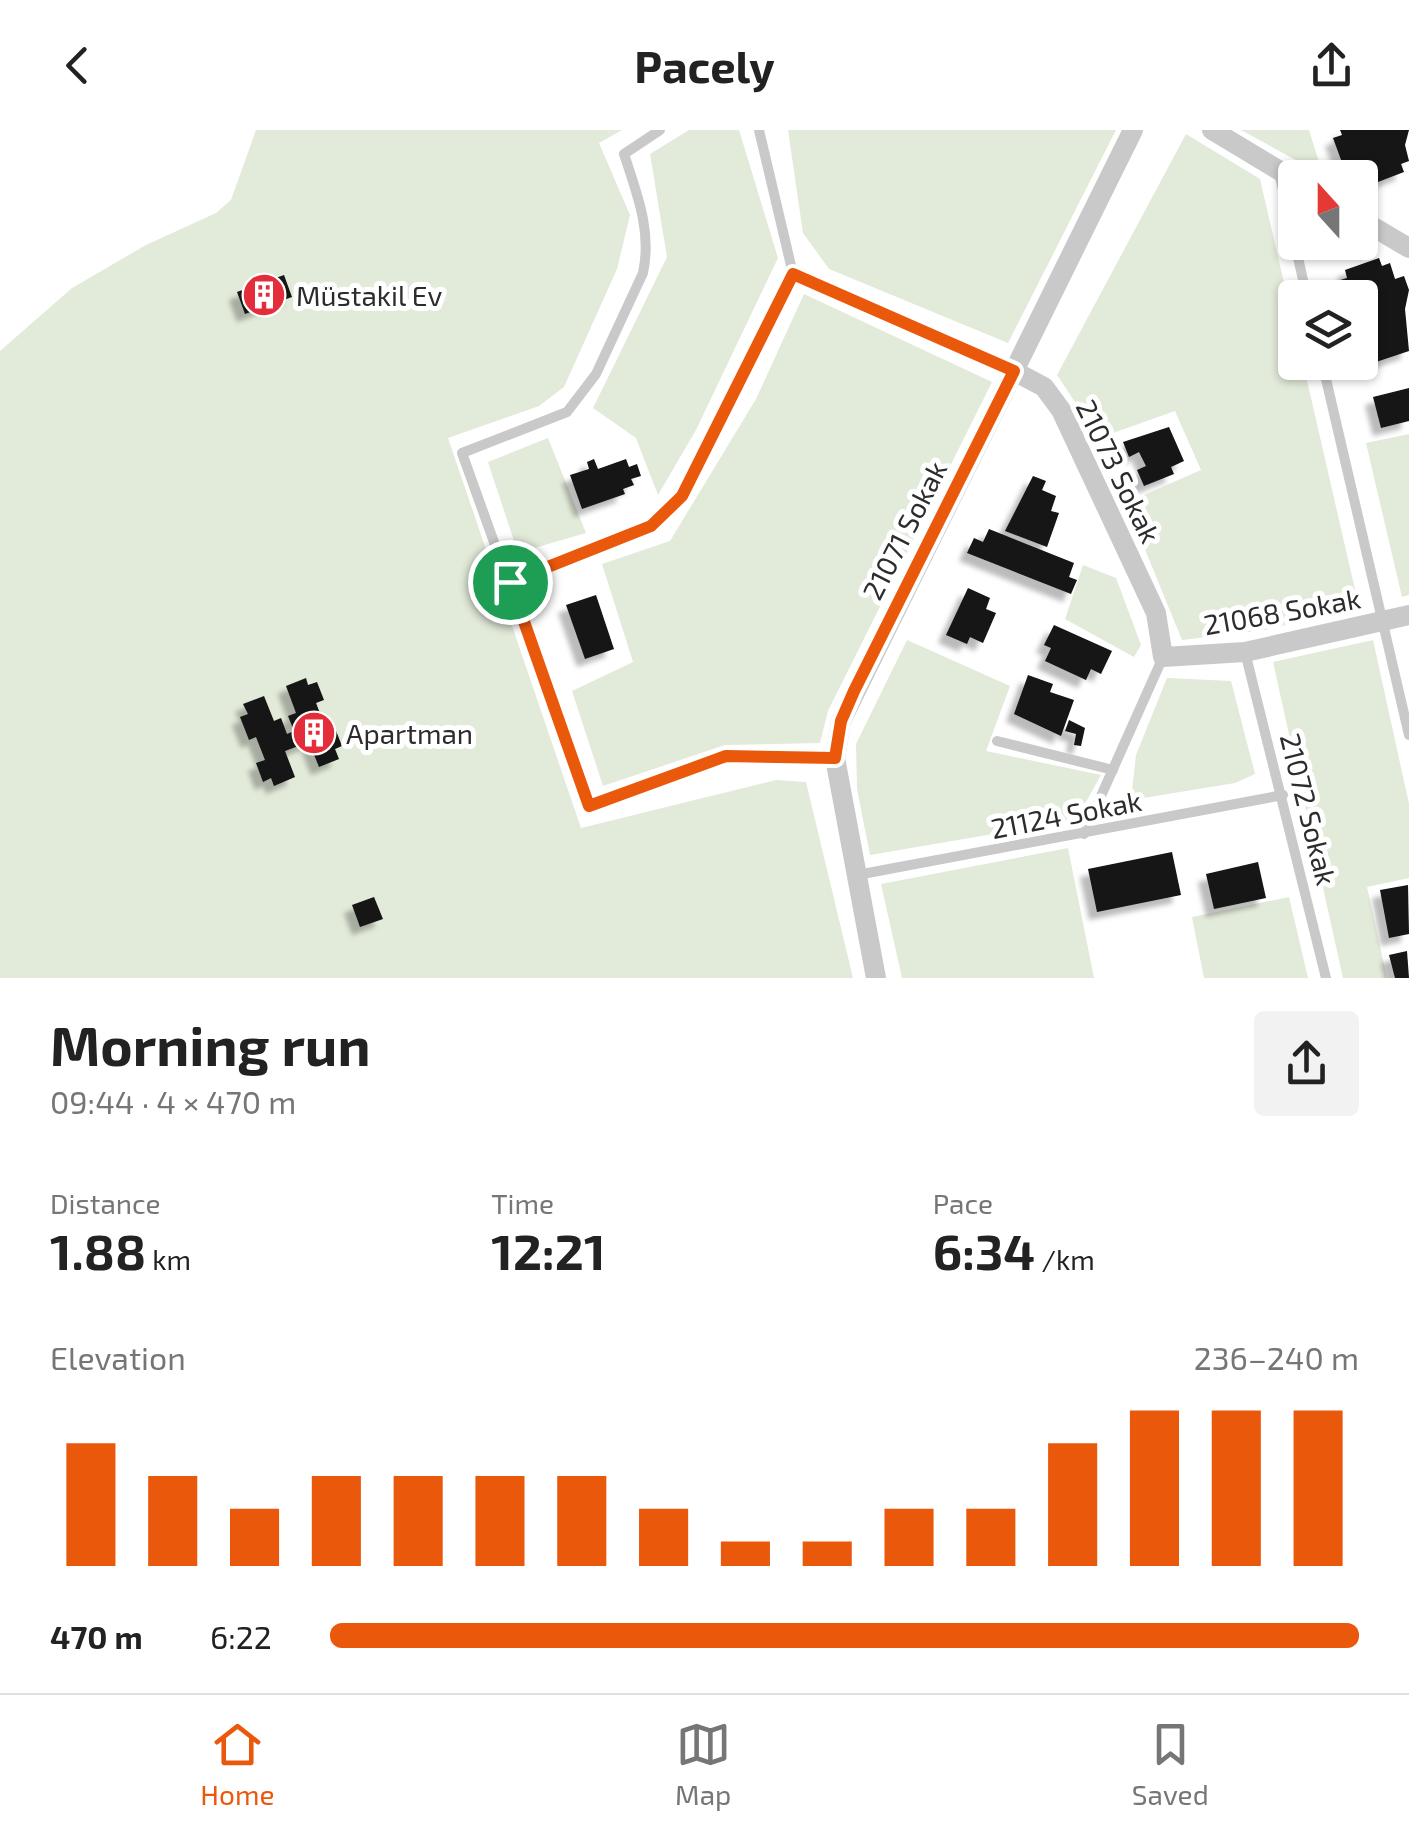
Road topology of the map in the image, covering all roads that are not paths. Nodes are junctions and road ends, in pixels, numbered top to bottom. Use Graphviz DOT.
graph roads {
  1 [pos="660,130"];
  2 [pos="759,130"];
  3 [pos="1133,130"];
  4 [pos="1212,130"];
  5 [pos="1278,170"];
  6 [pos="1378,228"];
  7 [pos="1406,243"];
  8 [pos="793,274"];
  9 [pos="1014,371"];
  10 [pos="1326,380"];
  11 [pos="510,582"];
  12 [pos="1409,615"];
  13 [pos="1381,621"];
  14 [pos="1245,652"];
  15 [pos="1163,658"];
  16 [pos="1409,735"];
  17 [pos="997,741"];
  18 [pos="835,758"];
  19 [pos="1113,770"];
  20 [pos="1283,795"];
  21 [pos="1084,834"];
  22 [pos="856,875"];
  23 [pos="876,978"];
  24 [pos="1326,978"];
  1 -- 11 [label="lane"];
  2 -- 8 [label="lane"];
  3 -- 9 [label="street, 21071 Sokak"];
  4 -- 5 [label="street"];
  6 -- 7 [label="street"];
  8 -- 9 [label="lane, 21073 Sokak"];
  8 -- 11 [label="lane"];
  9 -- 15 [label="street, 21073 Sokak"];
  9 -- 18 [label="street, 21071 Sokak"];
  10 -- 13 [label="lane"];
  11 -- 18 [label="lane"];
  12 -- 13 [label="street, 21068 Sokak"];
  13 -- 14 [label="street, 21068 Sokak"];
  13 -- 16 [label="lane"];
  14 -- 15 [label="street, 21068 Sokak"];
  14 -- 20 [label="lane, 21072 Sokak"];
  15 -- 19 [label="lane"];
  17 -- 19 [label="lane"];
  18 -- 22 [label="street, 21071 Sokak"];
  19 -- 21 [label="lane"];
  20 -- 21 [label="lane, 21124 Sokak"];
  20 -- 24 [label="lane, 21072 Sokak"];
  21 -- 22 [label="lane, 21124 Sokak"];
  22 -- 23 [label="street, 21071 Sokak"];
}
